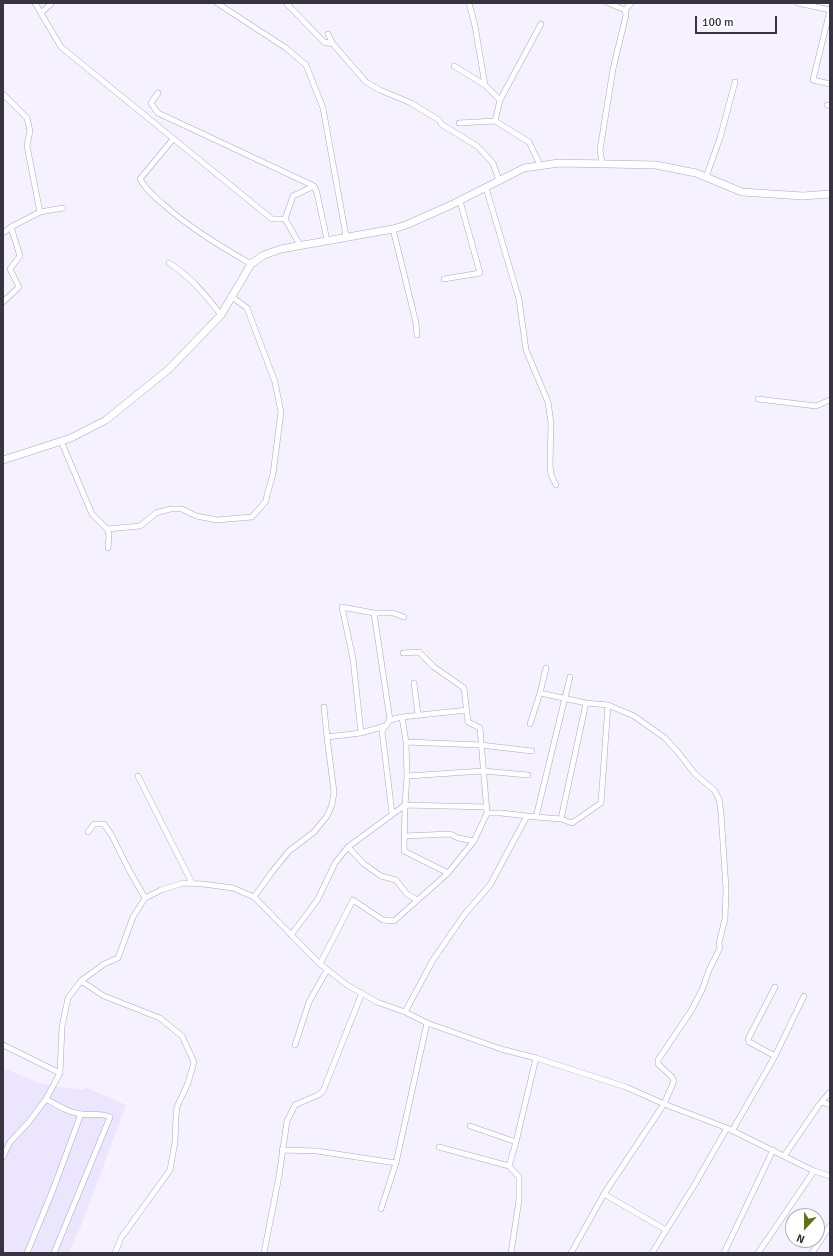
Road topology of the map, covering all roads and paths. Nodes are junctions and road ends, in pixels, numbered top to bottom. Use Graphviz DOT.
graph roads {
  1 [pos="35,3"];
  2 [pos="52,3"];
  3 [pos="217,3"];
  4 [pos="286,3"];
  5 [pos="469,3"];
  6 [pos="608,3"];
  7 [pos="631,3"];
  8 [pos="798,3"];
  9 [pos="625,10"];
  10 [pos="830,10"];
  11 [pos="41,13"];
  12 [pos="541,24"];
  13 [pos="328,34"];
  14 [pos="332,44"];
  15 [pos="454,66"];
  16 [pos="735,82"];
  17 [pos="830,84"];
  18 [pos="485,85"];
  19 [pos="158,93"];
  20 [pos="3,94"];
  21 [pos="500,100"];
  22 [pos="495,121"];
  23 [pos="459,123"];
  24 [pos="173,139"];
  25 [pos="602,163"];
  26 [pos="540,165"];
  27 [pos="706,177"];
  28 [pos="499,181"];
  29 [pos="314,186"];
  30 [pos="486,188"];
  31 [pos="830,194"];
  32 [pos="460,201"];
  33 [pos="64,208"];
  34 [pos="40,212"];
  35 [pos="285,219"];
  36 [pos="11,227"];
  37 [pos="393,229"];
  38 [pos="3,233"];
  39 [pos="346,236"];
  40 [pos="327,240"];
  41 [pos="300,244"];
  42 [pos="169,263"];
  43 [pos="251,264"];
  44 [pos="444,279"];
  45 [pos="232,297"];
  46 [pos="3,302"];
  47 [pos="221,315"];
  48 [pos="417,335"];
  49 [pos="758,398"];
  50 [pos="830,400"];
  51 [pos="61,441"];
  52 [pos="3,460"];
  53 [pos="556,485"];
  54 [pos="107,529"];
  55 [pos="108,548"];
  56 [pos="374,613"];
  57 [pos="404,617"];
  58 [pos="403,653"];
  59 [pos="546,668"];
  60 [pos="570,677"];
  61 [pos="414,683"];
  62 [pos="540,693"];
  63 [pos="565,698"];
  64 [pos="586,703"];
  65 [pos="608,705"];
  66 [pos="324,707"];
  67 [pos="467,710"];
  68 [pos="418,715"];
  69 [pos="402,717"];
  70 [pos="390,720"];
  71 [pos="530,724"];
  72 [pos="386,726"];
  73 [pos="361,733"];
  74 [pos="327,737"];
  75 [pos="406,742"];
  76 [pos="481,745"];
  77 [pos="532,751"];
  78 [pos="483,770"];
  79 [pos="528,775"];
  80 [pos="138,776"];
  81 [pos="407,776"];
  82 [pos="404,805"];
  83 [pos="487,810"];
  84 [pos="392,813"];
  85 [pos="527,816"];
  86 [pos="536,818"];
  87 [pos="561,819"];
  88 [pos="88,832"];
  89 [pos="404,836"];
  90 [pos="474,841"];
  91 [pos="348,847"];
  92 [pos="448,873"];
  93 [pos="192,883"];
  94 [pos="254,896"];
  95 [pos="145,898"];
  96 [pos="417,900"];
  97 [pos="291,935"];
  98 [pos="320,964"];
  99 [pos="327,970"];
  100 [pos="81,981"];
  101 [pos="775,986"];
  102 [pos="362,993"];
  103 [pos="804,996"];
  104 [pos="405,1012"];
  105 [pos="427,1023"];
  106 [pos="3,1045"];
  107 [pos="295,1045"];
  108 [pos="775,1056"];
  109 [pos="536,1058"];
  110 [pos="60,1073"];
  111 [pos="830,1092"];
  112 [pos="46,1099"];
  113 [pos="822,1102"];
  114 [pos="664,1104"];
  115 [pos="830,1105"];
  116 [pos="81,1114"];
  117 [pos="470,1126"];
  118 [pos="730,1129"];
  119 [pos="516,1142"];
  120 [pos="439,1147"];
  121 [pos="282,1150"];
  122 [pos="773,1150"];
  123 [pos="784,1156"];
  124 [pos="3,1157"];
  125 [pos="396,1163"];
  126 [pos="509,1166"];
  127 [pos="814,1171"];
  128 [pos="830,1176"];
  129 [pos="604,1194"];
  130 [pos="381,1209"];
  131 [pos="830,1226"];
  132 [pos="666,1230"];
  133 [pos="27,1253"];
  134 [pos="54,1253"];
  135 [pos="115,1253"];
  136 [pos="264,1253"];
  137 [pos="511,1253"];
  138 [pos="570,1253"];
  139 [pos="652,1253"];
  140 [pos="724,1253"];
  141 [pos="758,1253"];
  142 [pos="812,1253"];
  1 -- 11 [label="street"];
  2 -- 11 [label="street"];
  3 -- 39 [label="street"];
  4 -- 14 [label="street"];
  5 -- 18 [label="street"];
  6 -- 9 [label="street"];
  7 -- 9 [label="street"];
  8 -- 10 [label="street"];
  9 -- 25 [label="street"];
  10 -- 17 [label="street"];
  11 -- 24 [label="street"];
  12 -- 21 [label="street"];
  13 -- 14 [label="street"];
  14 -- 28 [label="street"];
  15 -- 18 [label="street"];
  16 -- 27 [label="street"];
  18 -- 21 [label="street"];
  19 -- 29 [label="street"];
  20 -- 34 [label="street"];
  21 -- 22 [label="street"];
  22 -- 23 [label="street"];
  22 -- 26 [label="street"];
  24 -- 35 [label="street"];
  24 -- 43 [label="street"];
  25 -- 26 [label="main road"];
  25 -- 27 [label="main road"];
  26 -- 28 [label="main road"];
  27 -- 31 [label="main road"];
  28 -- 30 [label="main road"];
  29 -- 35 [label="street"];
  29 -- 40 [label="street"];
  30 -- 32 [label="main road"];
  30 -- 53 [label="street"];
  32 -- 37 [label="main road"];
  32 -- 44 [label="street"];
  33 -- 34 [label="street"];
  34 -- 36 [label="street"];
  35 -- 41 [label="street"];
  36 -- 38 [label="street"];
  36 -- 46 [label="street"];
  37 -- 39 [label="main road"];
  37 -- 48 [label="street"];
  39 -- 40 [label="main road"];
  40 -- 41 [label="main road"];
  41 -- 43 [label="main road"];
  42 -- 47 [label="street"];
  43 -- 45 [label="main road"];
  45 -- 47 [label="main road"];
  45 -- 54 [label="street"];
  47 -- 51 [label="main road"];
  49 -- 50 [label="street"];
  51 -- 52 [label="main road"];
  51 -- 54 [label="street"];
  54 -- 55 [label="street"];
  56 -- 57 [label="street"];
  56 -- 70 [label="street"];
  56 -- 73 [label="street"];
  58 -- 67 [label="street"];
  59 -- 62 [label="street"];
  60 -- 63 [label="street"];
  61 -- 68 [label="street"];
  62 -- 63 [label="street"];
  62 -- 71 [label="street"];
  63 -- 64 [label="street"];
  63 -- 86 [label="street"];
  64 -- 65 [label="street"];
  64 -- 87 [label="street"];
  65 -- 87 [label="street"];
  65 -- 114 [label="street"];
  66 -- 74 [label="street"];
  67 -- 68 [label="street"];
  67 -- 76 [label="street"];
  68 -- 69 [label="street"];
  69 -- 70 [label="street"];
  69 -- 75 [label="street"];
  70 -- 72 [label="street"];
  72 -- 73 [label="street"];
  72 -- 84 [label="street"];
  73 -- 74 [label="street"];
  74 -- 94 [label="street"];
  75 -- 76 [label="street"];
  75 -- 81 [label="street"];
  76 -- 77 [label="street"];
  76 -- 78 [label="street"];
  78 -- 79 [label="street"];
  78 -- 81 [label="street"];
  78 -- 83 [label="street"];
  80 -- 93 [label="street"];
  81 -- 82 [label="street"];
  82 -- 83 [label="street"];
  82 -- 84 [label="street"];
  82 -- 89 [label="street"];
  83 -- 85 [label="street"];
  83 -- 90 [label="street"];
  84 -- 91 [label="street"];
  85 -- 86 [label="street"];
  85 -- 104 [label="street"];
  86 -- 87 [label="street"];
  88 -- 95 [label="street"];
  89 -- 90 [label="street"];
  89 -- 92 [label="street"];
  90 -- 92 [label="street"];
  91 -- 96 [label="street"];
  91 -- 97 [label="street"];
  92 -- 96 [label="street"];
  93 -- 94 [label="street"];
  93 -- 95 [label="street"];
  94 -- 97 [label="street"];
  95 -- 100 [label="street"];
  96 -- 98 [label="street"];
  97 -- 98 [label="street"];
  98 -- 99 [label="street"];
  99 -- 102 [label="street"];
  99 -- 107 [label="street"];
  100 -- 110 [label="street"];
  100 -- 135 [label="street"];
  101 -- 108 [label="street"];
  102 -- 104 [label="street"];
  102 -- 121 [label="street"];
  103 -- 108 [label="street"];
  104 -- 105 [label="street"];
  105 -- 109 [label="street"];
  105 -- 125 [label="street"];
  106 -- 110 [label="street"];
  108 -- 118 [label="street"];
  109 -- 114 [label="street"];
  109 -- 119 [label="street"];
  110 -- 112 [label="street"];
  111 -- 113 [label="street"];
  112 -- 116 [label="street"];
  112 -- 124 [label="street"];
  113 -- 115 [label="street"];
  113 -- 123 [label="street"];
  114 -- 118 [label="street"];
  114 -- 129 [label="street"];
  116 -- 133 [label="street"];
  116 -- 134 [label="street"];
  117 -- 119 [label="street"];
  118 -- 122 [label="street"];
  118 -- 132 [label="street"];
  119 -- 126 [label="street"];
  120 -- 126 [label="street"];
  121 -- 125 [label="street"];
  121 -- 136 [label="street"];
  122 -- 123 [label="street"];
  122 -- 140 [label="street"];
  123 -- 127 [label="street"];
  125 -- 130 [label="street"];
  126 -- 137 [label="street"];
  127 -- 128 [label="street"];
  127 -- 141 [label="street"];
  129 -- 132 [label="street"];
  129 -- 138 [label="street"];
  131 -- 142 [label="street"];
  132 -- 139 [label="street"];
}
